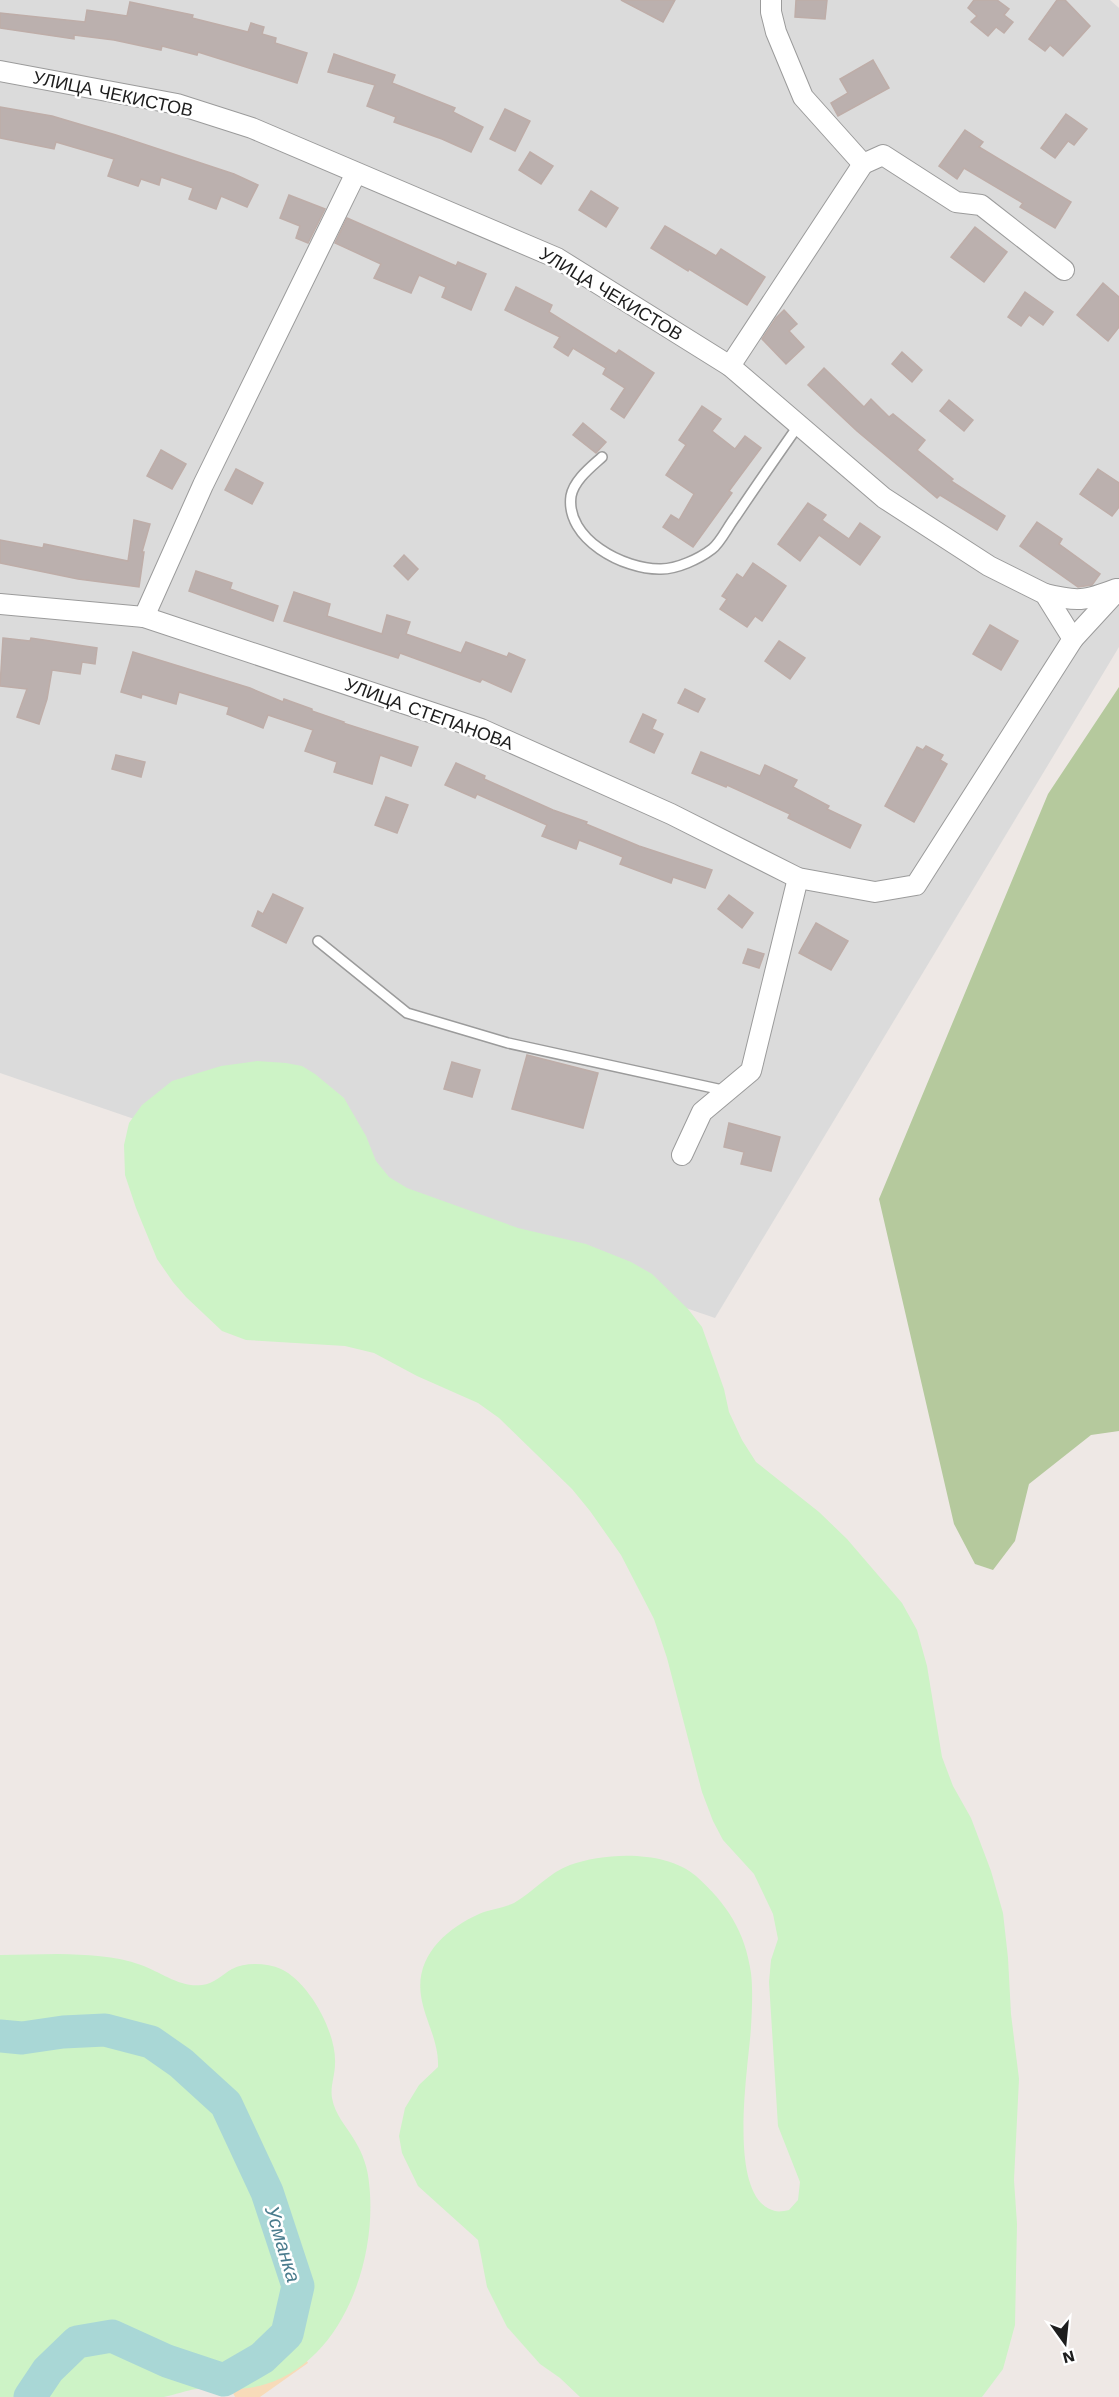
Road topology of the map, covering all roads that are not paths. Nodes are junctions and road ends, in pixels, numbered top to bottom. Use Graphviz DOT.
graph roads {
  1 [pos="771,0"];
  2 [pos="0,71"];
  3 [pos="863,164"];
  4 [pos="356,173"];
  5 [pos="1064,270"];
  6 [pos="730,366"];
  7 [pos="798,426"];
  8 [pos="602,457"];
  9 [pos="1119,588"];
  10 [pos="1045,594"];
  11 [pos="0,604"];
  12 [pos="144,617"];
  13 [pos="1073,639"];
  14 [pos="798,878"];
  15 [pos="318,941"];
  16 [pos="727,1091"];
  17 [pos="682,1155"];
  1 -- 3 [label="street"];
  2 -- 4 [label="street, УЛИЦА ЧЕКИСТОВ"];
  3 -- 5 [label="street"];
  3 -- 6 [label="street"];
  4 -- 6 [label="street, УЛИЦА ЧЕКИСТОВ"];
  4 -- 12 [label="street"];
  6 -- 7 [label="street, УЛИЦА ЧЕКИСТОВ"];
  7 -- 8 [label="lane"];
  7 -- 10 [label="street, УЛИЦА ЧЕКИСТОВ"];
  9 -- 10 [label="street, УЛИЦА ЧЕКИСТОВ"];
  9 -- 13 [label="street, УЛИЦА СТЕПАНОВА"];
  10 -- 13 [label="street"];
  11 -- 12 [label="street, УЛИЦА СТЕПАНОВА"];
  12 -- 14 [label="street, УЛИЦА СТЕПАНОВА"];
  13 -- 14 [label="street, УЛИЦА СТЕПАНОВА"];
  14 -- 16 [label="street"];
  15 -- 16 [label="lane"];
  16 -- 17 [label="street"];
}
